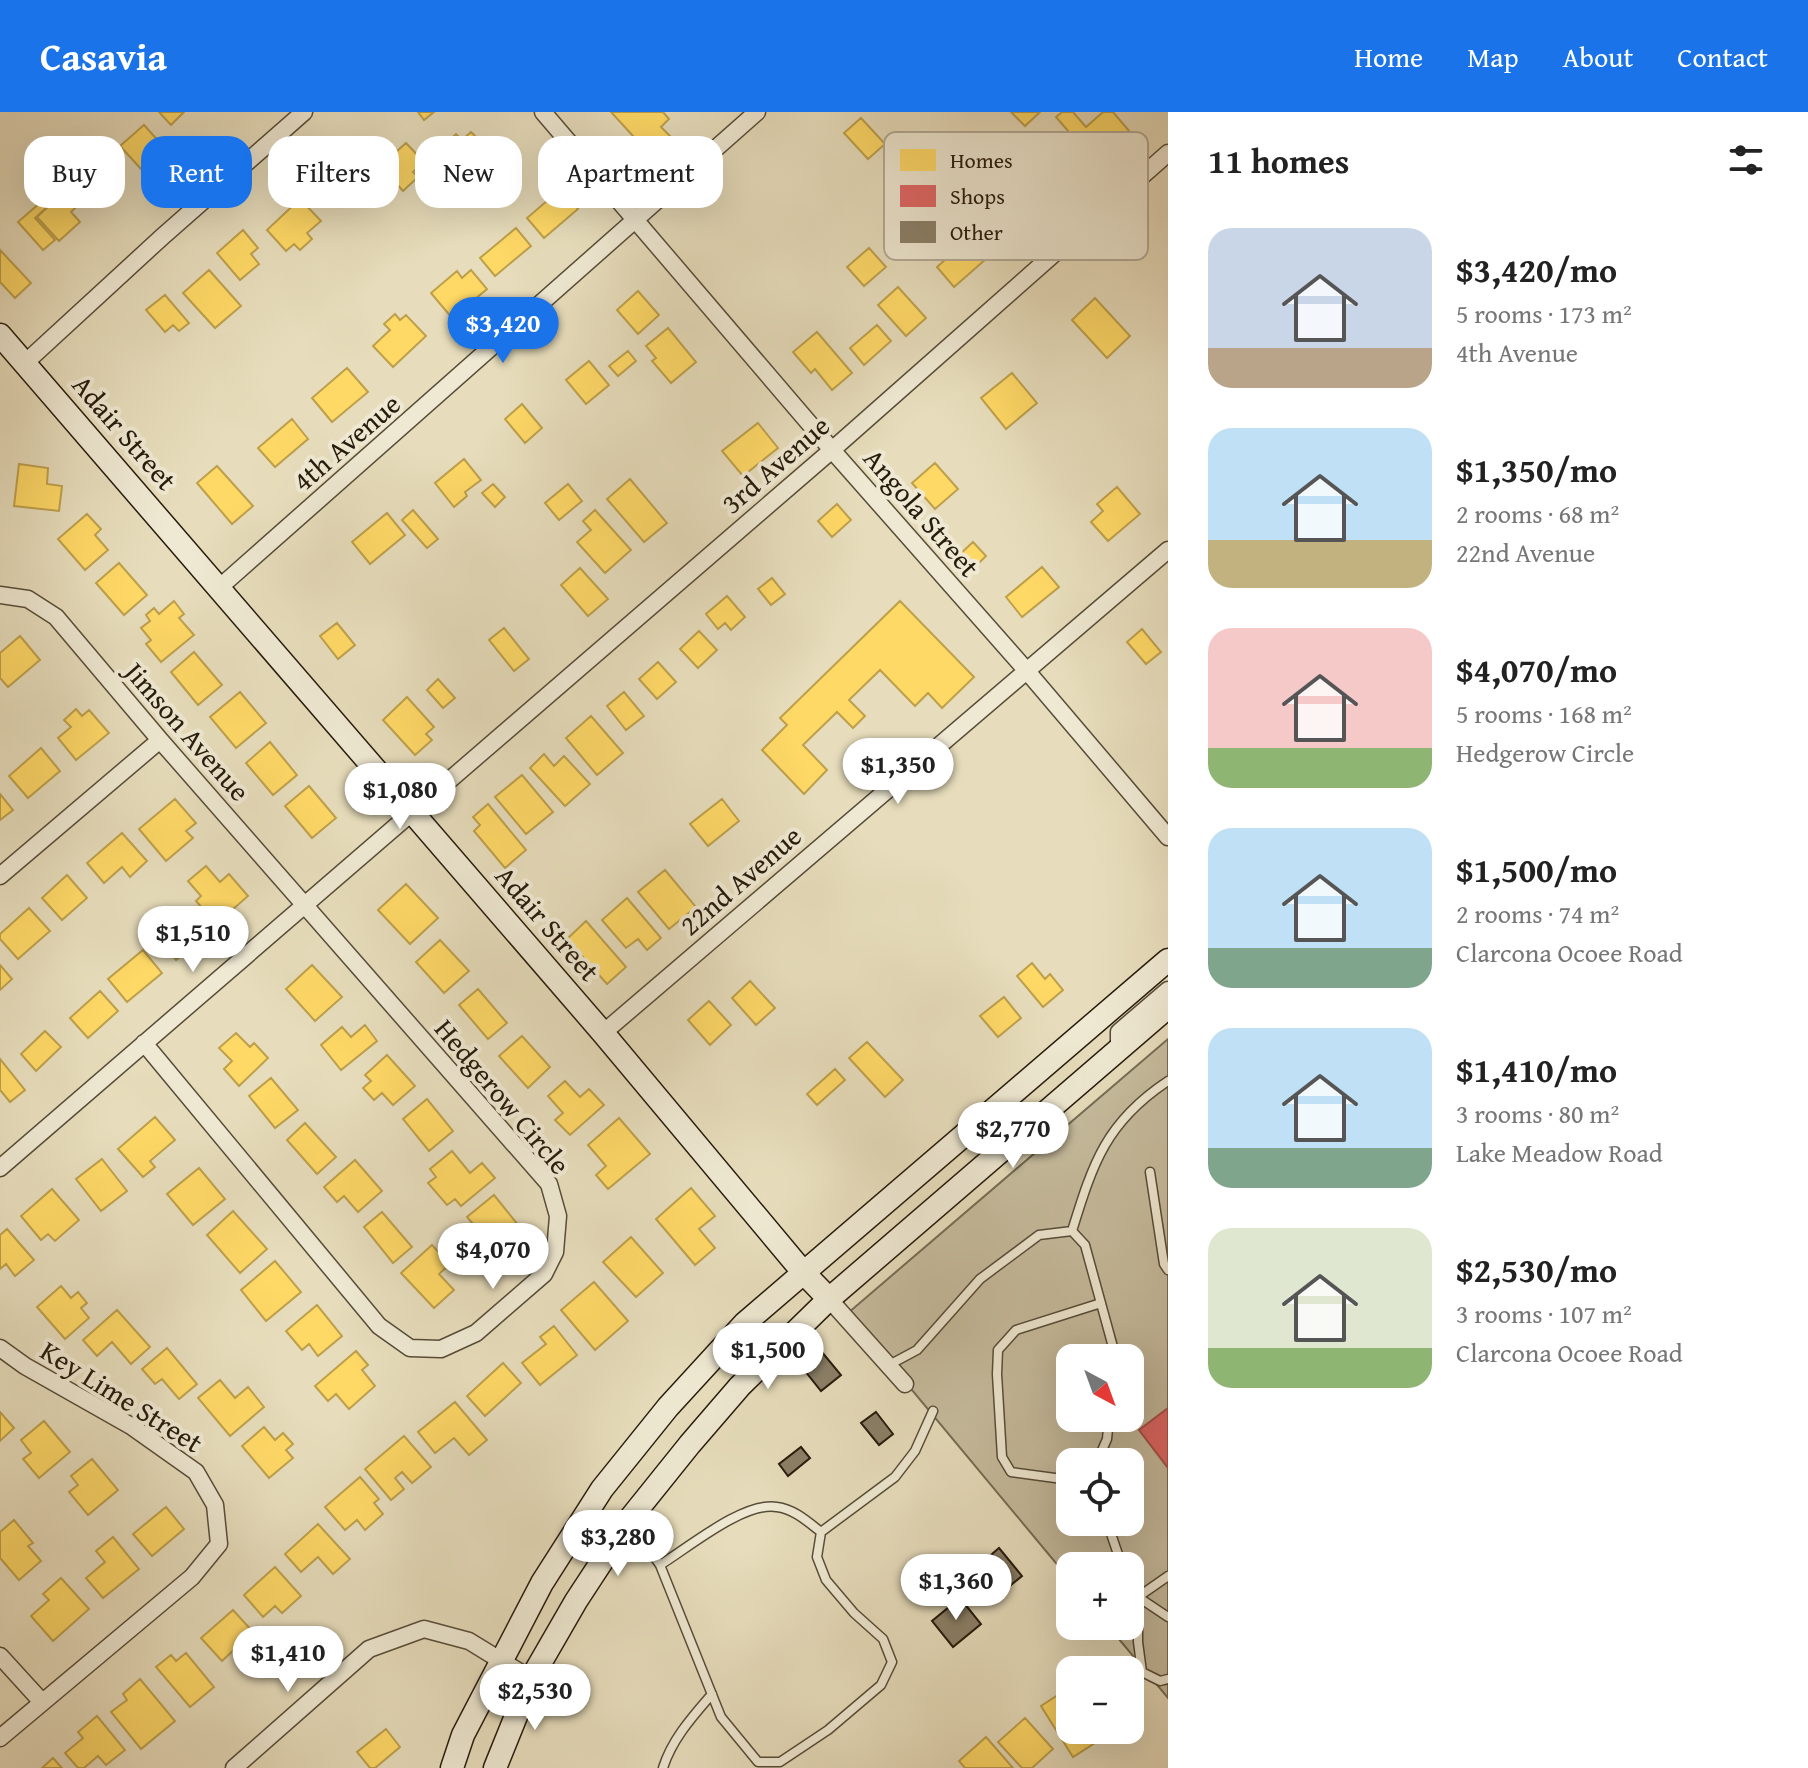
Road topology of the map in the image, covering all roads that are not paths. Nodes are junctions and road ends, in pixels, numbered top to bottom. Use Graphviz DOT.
graph roads {
  1 [pos="304,112"];
  2 [pos="543,112"];
  3 [pos="757,112"];
  4 [pos="1168,153"];
  5 [pos="1148,171"];
  6 [pos="637,220"];
  7 [pos="1047,260"];
  8 [pos="0,335"];
  9 [pos="25,363"];
  10 [pos="832,450"];
  11 [pos="1168,550"];
  12 [pos="220,587"];
  13 [pos="0,595"];
  14 [pos="1026,670"];
  15 [pos="160,740"];
  16 [pos="413,811"];
  17 [pos="1168,837"];
  18 [pos="0,876"];
  19 [pos="305,903"];
  20 [pos="1168,960"];
  21 [pos="1168,990"];
  22 [pos="1168,1007"];
  23 [pos="603,1033"];
  24 [pos="144,1043"];
  25 [pos="1119,1048"];
  26 [pos="1168,1081"];
  27 [pos="0,1168"];
  28 [pos="1150,1172"];
  29 [pos="1072,1231"];
  30 [pos="1168,1270"];
  31 [pos="803,1272"];
  32 [pos="829,1299"];
  33 [pos="1101,1303"];
  34 [pos="1112,1344"];
  35 [pos="0,1348"];
  36 [pos="888,1365"];
  37 [pos="905,1384"];
  38 [pos="933,1411"];
  39 [pos="1056,1478"];
  40 [pos="629,1520"];
  41 [pos="821,1532"];
  42 [pos="660,1565"];
  43 [pos="1168,1576"];
  44 [pos="1144,1593"];
  45 [pos="1144,1601"];
  46 [pos="1168,1617"];
  47 [pos="1138,1640"];
  48 [pos="0,1656"];
  49 [pos="500,1661"];
  50 [pos="531,1679"];
  51 [pos="1168,1679"];
  52 [pos="712,1694"];
  53 [pos="42,1702"];
  54 [pos="0,1738"];
  55 [pos="234,1768"];
  56 [pos="452,1768"];
  57 [pos="495,1768"];
  58 [pos="663,1768"];
  1 -- 9 [label="street"];
  2 -- 6 [label="street, Angola Street"];
  3 -- 6 [label="street, 4th Avenue"];
  4 -- 5 [label="street, 3rd Avenue"];
  6 -- 10 [label="street, Angola Street"];
  6 -- 12 [label="street, 4th Avenue"];
  7 -- 10 [label="street, 3rd Avenue"];
  8 -- 9 [label="street, Adair Street"];
  9 -- 12 [label="street, Adair Street"];
  10 -- 14 [label="street, Angola Street"];
  10 -- 16 [label="street, 3rd Avenue"];
  11 -- 14 [label="street, 22nd Avenue"];
  12 -- 16 [label="street, Adair Street"];
  13 -- 15 [label="street, Jimson Avenue"];
  14 -- 17 [label="street, Angola Street"];
  14 -- 23 [label="street, 22nd Avenue"];
  15 -- 18 [label="street"];
  15 -- 19 [label="street, Jimson Avenue"];
  16 -- 19 [label="street, 3rd Avenue"];
  16 -- 23 [label="street, Adair Street"];
  19 -- 24 [label="street, 3rd Avenue"];
  19 -- 24 [label="street, Hedgerow Circle"];
  20 -- 31 [label="street"];
  21 -- 25 [label="street"];
  22 -- 25 [label="street"];
  23 -- 31 [label="street, Adair Street"];
  24 -- 27 [label="street, 3rd Avenue"];
  25 -- 32 [label="street"];
  26 -- 29 [label="lane"];
  28 -- 30 [label="lane"];
  29 -- 33 [label="lane"];
  29 -- 36 [label="lane"];
  31 -- 32 [label="street, Adair Street"];
  31 -- 49 [label="street"];
  32 -- 36 [label="street"];
  32 -- 40 [label="street"];
  33 -- 34 [label="lane"];
  33 -- 39 [label="lane"];
  35 -- 53 [label="street, Key Lime Street"];
  36 -- 37 [label="street"];
  38 -- 41 [label="lane"];
  40 -- 42 [label="lane"];
  40 -- 50 [label="street"];
  41 -- 42 [label="lane"];
  41 -- 52 [label="lane"];
  42 -- 52 [label="lane"];
  43 -- 44 [label="lane"];
  45 -- 46 [label="lane"];
  47 -- 51 [label="lane"];
  48 -- 53 [label="street"];
  49 -- 50 [label="street"];
  49 -- 55 [label="street"];
  49 -- 56 [label="street"];
  50 -- 57 [label="street"];
  52 -- 58 [label="lane"];
  53 -- 54 [label="street, Key Lime Street"];
}
